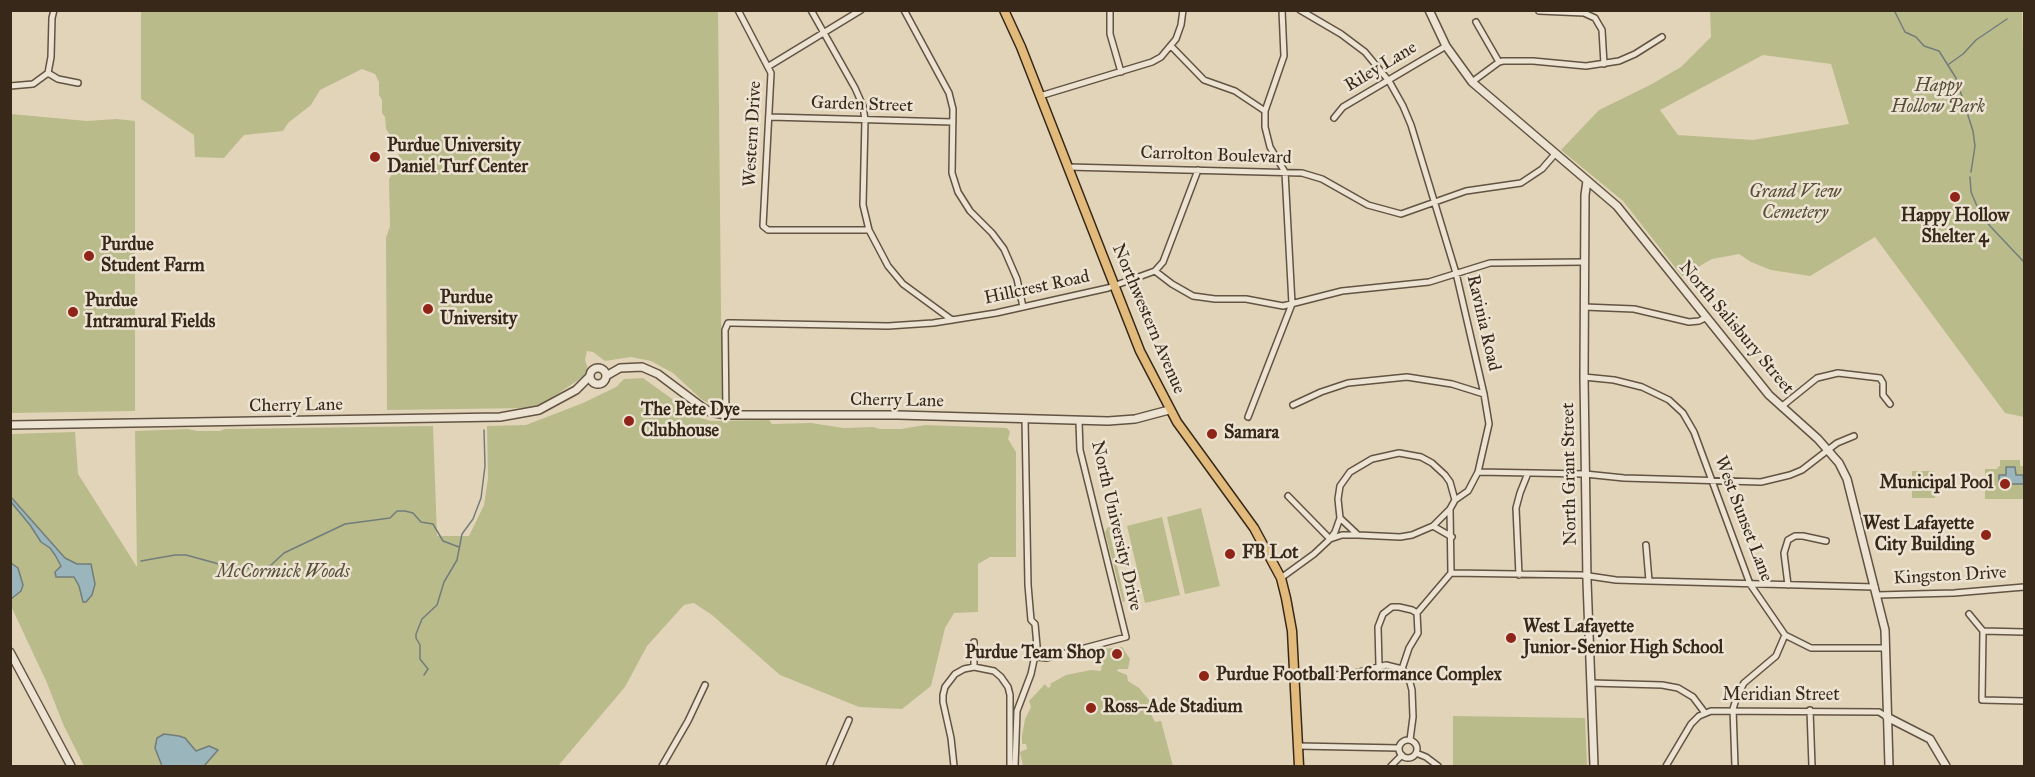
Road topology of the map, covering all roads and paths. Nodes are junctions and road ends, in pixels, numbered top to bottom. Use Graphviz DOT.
graph roads {
  1 [pos="54,10"];
  2 [pos="738,10"];
  3 [pos="811,10"];
  4 [pos="861,10"];
  5 [pos="904,10"];
  6 [pos="1004,10"];
  7 [pos="1110,10"];
  8 [pos="1183,10"];
  9 [pos="1282,10"];
  10 [pos="1300,10"];
  11 [pos="1429,10"];
  12 [pos="1539,11"];
  13 [pos="1476,22"];
  14 [pos="824,33"];
  15 [pos="1662,37"];
  16 [pos="1172,46"];
  17 [pos="1446,46"];
  18 [pos="1498,62"];
  19 [pos="1604,64"];
  20 [pos="769,66"];
  21 [pos="1121,72"];
  22 [pos="48,73"];
  23 [pos="1389,81"];
  24 [pos="1472,82"];
  25 [pos="78,83"];
  26 [pos="10,86"];
  27 [pos="1040,96"];
  28 [pos="1265,111"];
  29 [pos="770,117"];
  30 [pos="1334,118"];
  31 [pos="865,120"];
  32 [pos="953,122"];
  33 [pos="1555,154"];
  34 [pos="1068,167"];
  35 [pos="1198,170"];
  36 [pos="1285,172"];
  37 [pos="1587,182"];
  38 [pos="1435,202"];
  39 [pos="869,231"];
  40 [pos="1584,262"];
  41 [pos="1155,271"];
  42 [pos="1456,273"];
  43 [pos="1114,286"];
  44 [pos="1292,304"];
  45 [pos="1023,307"];
  46 [pos="1584,307"];
  47 [pos="1705,318"];
  48 [pos="952,320"];
  49 [pos="604,373"];
  50 [pos="1584,377"];
  51 [pos="591,380"];
  52 [pos="1484,394"];
  53 [pos="1890,404"];
  54 [pos="1293,405"];
  55 [pos="1781,407"];
  56 [pos="1169,410"];
  57 [pos="726,415"];
  58 [pos="1248,417"];
  59 [pos="1025,419"];
  60 [pos="1079,422"];
  61 [pos="10,425"];
  62 [pos="1854,436"];
  63 [pos="1829,450"];
  64 [pos="1478,472"];
  65 [pos="1528,473"];
  66 [pos="1585,474"];
  67 [pos="1712,481"];
  68 [pos="1288,496"];
  69 [pos="1455,500"];
  70 [pos="1450,509"];
  71 [pos="1340,518"];
  72 [pos="1433,526"];
  73 [pos="1358,535"];
  74 [pos="1452,537"];
  75 [pos="1330,539"];
  76 [pos="1826,541"];
  77 [pos="1646,545"];
  78 [pos="1451,573"];
  79 [pos="1519,575"];
  80 [pos="1587,576"];
  81 [pos="1281,578"];
  82 [pos="1649,581"];
  83 [pos="1750,584"];
  84 [pos="1788,585"];
  85 [pos="1875,586"];
  86 [pos="2025,587"];
  87 [pos="1877,595"];
  88 [pos="1417,614"];
  89 [pos="1970,614"];
  90 [pos="1983,632"];
  91 [pos="2025,632"];
  92 [pos="1785,635"];
  93 [pos="974,642"];
  94 [pos="1886,648"];
  95 [pos="10,652"];
  96 [pos="1036,657"];
  97 [pos="1379,665"];
  98 [pos="974,667"];
  99 [pos="1401,669"];
  100 [pos="1294,677"];
  101 [pos="1590,683"];
  102 [pos="705,685"];
  103 [pos="2025,701"];
  104 [pos="1733,709"];
  105 [pos="1810,710"];
  106 [pos="1705,713"];
  107 [pos="1887,717"];
  108 [pos="849,720"];
  109 [pos="1410,740"];
  110 [pos="1298,746"];
  111 [pos="1399,748"];
  112 [pos="1416,753"];
  113 [pos="1402,755"];
  114 [pos="71,766"];
  115 [pos="662,766"];
  116 [pos="829,766"];
  117 [pos="954,766"];
  118 [pos="1010,766"];
  119 [pos="1015,766"];
  120 [pos="1299,766"];
  121 [pos="1391,766"];
  122 [pos="1438,766"];
  123 [pos="1594,766"];
  124 [pos="1666,766"];
  125 [pos="1735,766"];
  126 [pos="1812,766"];
  127 [pos="1889,766"];
  128 [pos="1946,766"];
  1 -- 22 [label="street"];
  2 -- 20 [label="street, Western Drive"];
  3 -- 14 [label="street"];
  4 -- 14 [label="street"];
  5 -- 32 [label="street"];
  6 -- 27 [label="main road, Northwestern Avenue"];
  7 -- 21 [label="street"];
  8 -- 16 [label="street"];
  9 -- 28 [label="street"];
  10 -- 23 [label="street, Ravinia Road"];
  11 -- 17 [label="street, North Salisbury Street"];
  12 -- 19 [label="street"];
  13 -- 18 [label="street"];
  14 -- 20 [label="street"];
  14 -- 31 [label="street"];
  15 -- 19 [label="street"];
  16 -- 21 [label="street"];
  16 -- 28 [label="street"];
  17 -- 23 [label="street, Riley Lane"];
  17 -- 24 [label="street, North Salisbury Street"];
  18 -- 19 [label="street"];
  18 -- 24 [label="street"];
  20 -- 29 [label="street, Western Drive"];
  21 -- 27 [label="street"];
  22 -- 25 [label="street"];
  22 -- 26 [label="street"];
  23 -- 30 [label="street, Riley Lane"];
  23 -- 38 [label="street, Ravinia Road"];
  24 -- 33 [label="street, North Salisbury Street"];
  27 -- 34 [label="main road, Northwestern Avenue"];
  28 -- 36 [label="street"];
  29 -- 31 [label="street, Garden Street"];
  29 -- 39 [label="street, Western Drive"];
  31 -- 32 [label="street, Garden Street"];
  31 -- 39 [label="street"];
  32 -- 45 [label="street"];
  33 -- 37 [label="street, North Salisbury Street"];
  33 -- 38 [label="street, Carrolton Boulevard"];
  34 -- 35 [label="street, Carrolton Boulevard"];
  34 -- 43 [label="main road, Northwestern Avenue"];
  35 -- 36 [label="street, Carrolton Boulevard"];
  35 -- 41 [label="street"];
  36 -- 38 [label="street, Carrolton Boulevard"];
  36 -- 44 [label="street"];
  37 -- 40 [label="street, North Grant Street"];
  37 -- 47 [label="street, North Salisbury Street"];
  38 -- 42 [label="street, Ravinia Road"];
  39 -- 48 [label="street"];
  40 -- 42 [label="street"];
  40 -- 46 [label="street, North Grant Street"];
  41 -- 43 [label="street, Hillcrest Road"];
  41 -- 44 [label="street"];
  42 -- 44 [label="street"];
  42 -- 52 [label="street, Ravinia Road"];
  43 -- 45 [label="street, Hillcrest Road"];
  43 -- 56 [label="main road, Northwestern Avenue"];
  44 -- 58 [label="street"];
  45 -- 48 [label="street, Hillcrest Road"];
  46 -- 47 [label="street"];
  46 -- 50 [label="street, North Grant Street"];
  47 -- 55 [label="street, North Salisbury Street"];
  48 -- 57 [label="street, Hillcrest Road"];
  49 -- 51 [label="street"];
  49 -- 51 [label="street"];
  49 -- 57 [label="street, Cherry Lane"];
  50 -- 66 [label="street, North Grant Street"];
  50 -- 67 [label="street, West Sunset Lane"];
  51 -- 61 [label="street, Cherry Lane"];
  52 -- 54 [label="street"];
  52 -- 64 [label="street, Ravinia Road"];
  53 -- 55 [label="street"];
  55 -- 63 [label="street, North Salisbury Street"];
  56 -- 60 [label="street, Cherry Lane"];
  56 -- 81 [label="main road, Northwestern Avenue"];
  57 -- 59 [label="street, Cherry Lane"];
  59 -- 60 [label="street, Cherry Lane"];
  59 -- 96 [label="street"];
  60 -- 96 [label="street, North University Drive"];
  62 -- 63 [label="street"];
  63 -- 67 [label="street"];
  63 -- 85 [label="street, North Salisbury Street"];
  64 -- 65 [label="street"];
  64 -- 69 [label="street, Ravinia Road"];
  65 -- 66 [label="street"];
  65 -- 79 [label="street"];
  66 -- 67 [label="street"];
  66 -- 80 [label="street, North Grant Street"];
  67 -- 83 [label="street, West Sunset Lane"];
  68 -- 75 [label="street"];
  69 -- 70 [label="street, Ravinia Road"];
  69 -- 71 [label="street"];
  70 -- 72 [label="street"];
  70 -- 74 [label="street"];
  71 -- 73 [label="street"];
  71 -- 75 [label="street"];
  72 -- 73 [label="street"];
  72 -- 74 [label="street"];
  73 -- 75 [label="street"];
  74 -- 78 [label="street"];
  75 -- 81 [label="street"];
  76 -- 84 [label="street"];
  77 -- 82 [label="street"];
  78 -- 79 [label="street"];
  78 -- 88 [label="street"];
  79 -- 80 [label="street"];
  80 -- 82 [label="street"];
  80 -- 101 [label="street, North Grant Street"];
  81 -- 100 [label="main road, Northwestern Avenue"];
  82 -- 83 [label="street"];
  83 -- 84 [label="street"];
  83 -- 92 [label="street, West Sunset Lane"];
  84 -- 85 [label="street"];
  85 -- 87 [label="street, North Salisbury Street"];
  86 -- 87 [label="street, Kingston Drive"];
  87 -- 94 [label="street, North Salisbury Street"];
  88 -- 97 [label="street"];
  88 -- 99 [label="street"];
  89 -- 90 [label="street"];
  90 -- 91 [label="street"];
  90 -- 103 [label="street"];
  92 -- 94 [label="street, West Sunset Lane"];
  92 -- 104 [label="street"];
  93 -- 98 [label="street"];
  94 -- 107 [label="street, North Salisbury Street"];
  95 -- 114 [label="street"];
  96 -- 119 [label="street"];
  97 -- 99 [label="street"];
  97 -- 100 [label="street"];
  98 -- 117 [label="street"];
  98 -- 118 [label="street"];
  99 -- 109 [label="street"];
  100 -- 110 [label="main road, Northwestern Avenue"];
  101 -- 106 [label="street"];
  101 -- 123 [label="street, North Grant Street"];
  102 -- 115 [label="street"];
  104 -- 105 [label="street, Meridian Street"];
  104 -- 106 [label="street, Meridian Street"];
  104 -- 125 [label="street"];
  105 -- 107 [label="street, Meridian Street"];
  105 -- 126 [label="street"];
  106 -- 124 [label="street, Meridian Street"];
  107 -- 127 [label="street, North Salisbury Street"];
  107 -- 128 [label="street"];
  108 -- 116 [label="street"];
  109 -- 111 [label="street"];
  109 -- 112 [label="street"];
  110 -- 111 [label="street"];
  110 -- 120 [label="main road, Northwestern Avenue"];
  111 -- 113 [label="street"];
  112 -- 113 [label="street"];
  112 -- 122 [label="street"];
  113 -- 121 [label="street"];
}
